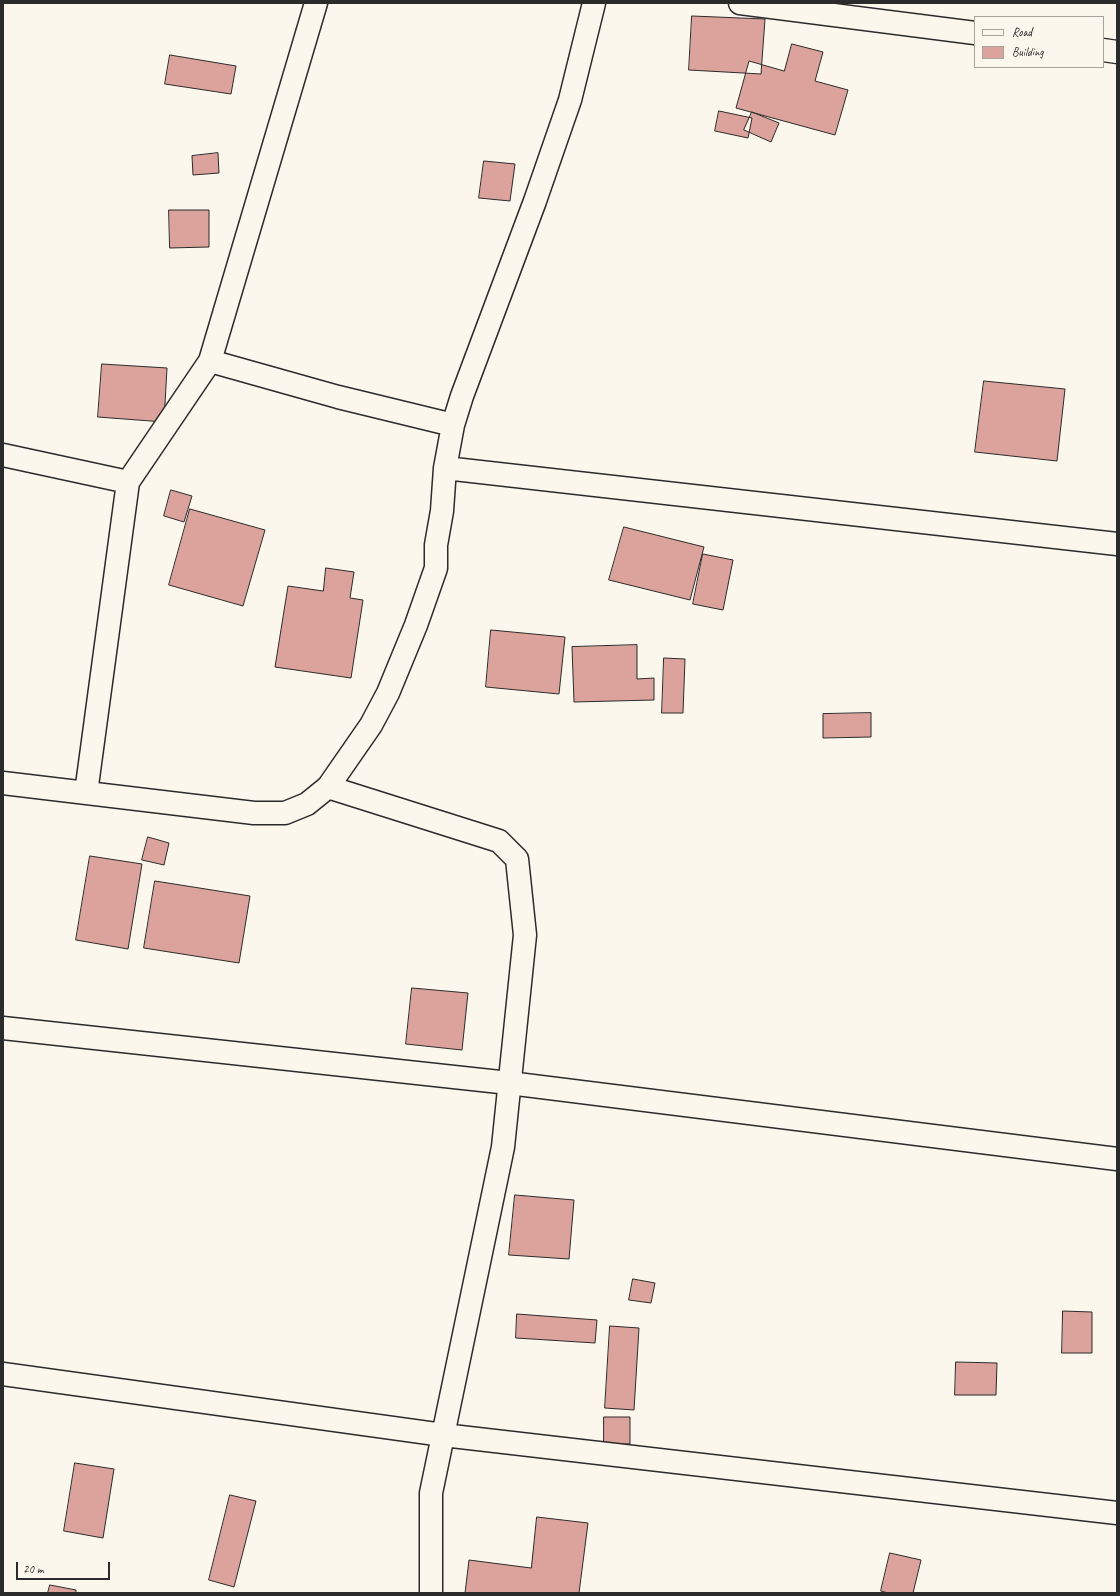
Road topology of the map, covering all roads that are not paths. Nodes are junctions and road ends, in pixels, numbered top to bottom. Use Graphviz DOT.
graph roads {
  1 [pos="316,3"];
  2 [pos="594,3"];
  3 [pos="740,3"];
  4 [pos="974,33"];
  5 [pos="1104,50"];
  6 [pos="1117,52"];
  7 [pos="210,361"];
  8 [pos="452,425"];
  9 [pos="3,455"];
  10 [pos="446,468"];
  11 [pos="128,482"];
  12 [pos="1117,544"];
  13 [pos="3,783"];
  14 [pos="328,787"];
  15 [pos="86,793"];
  16 [pos="3,1028"];
  17 [pos="510,1083"];
  18 [pos="1117,1159"];
  19 [pos="3,1374"];
  20 [pos="443,1435"];
  21 [pos="1117,1513"];
  22 [pos="431,1593"];
  1 -- 7 [label="street"];
  2 -- 8 [label="street"];
  3 -- 4 [label="street"];
  5 -- 6 [label="street"];
  7 -- 8 [label="street"];
  7 -- 11 [label="street"];
  8 -- 10 [label="street"];
  9 -- 11 [label="street"];
  10 -- 12 [label="street"];
  10 -- 14 [label="street"];
  11 -- 15 [label="street"];
  13 -- 15 [label="street"];
  14 -- 15 [label="street"];
  14 -- 17 [label="street"];
  16 -- 17 [label="street"];
  17 -- 18 [label="street"];
  17 -- 20 [label="street"];
  19 -- 20 [label="street"];
  20 -- 21 [label="street"];
  20 -- 22 [label="street"];
}
